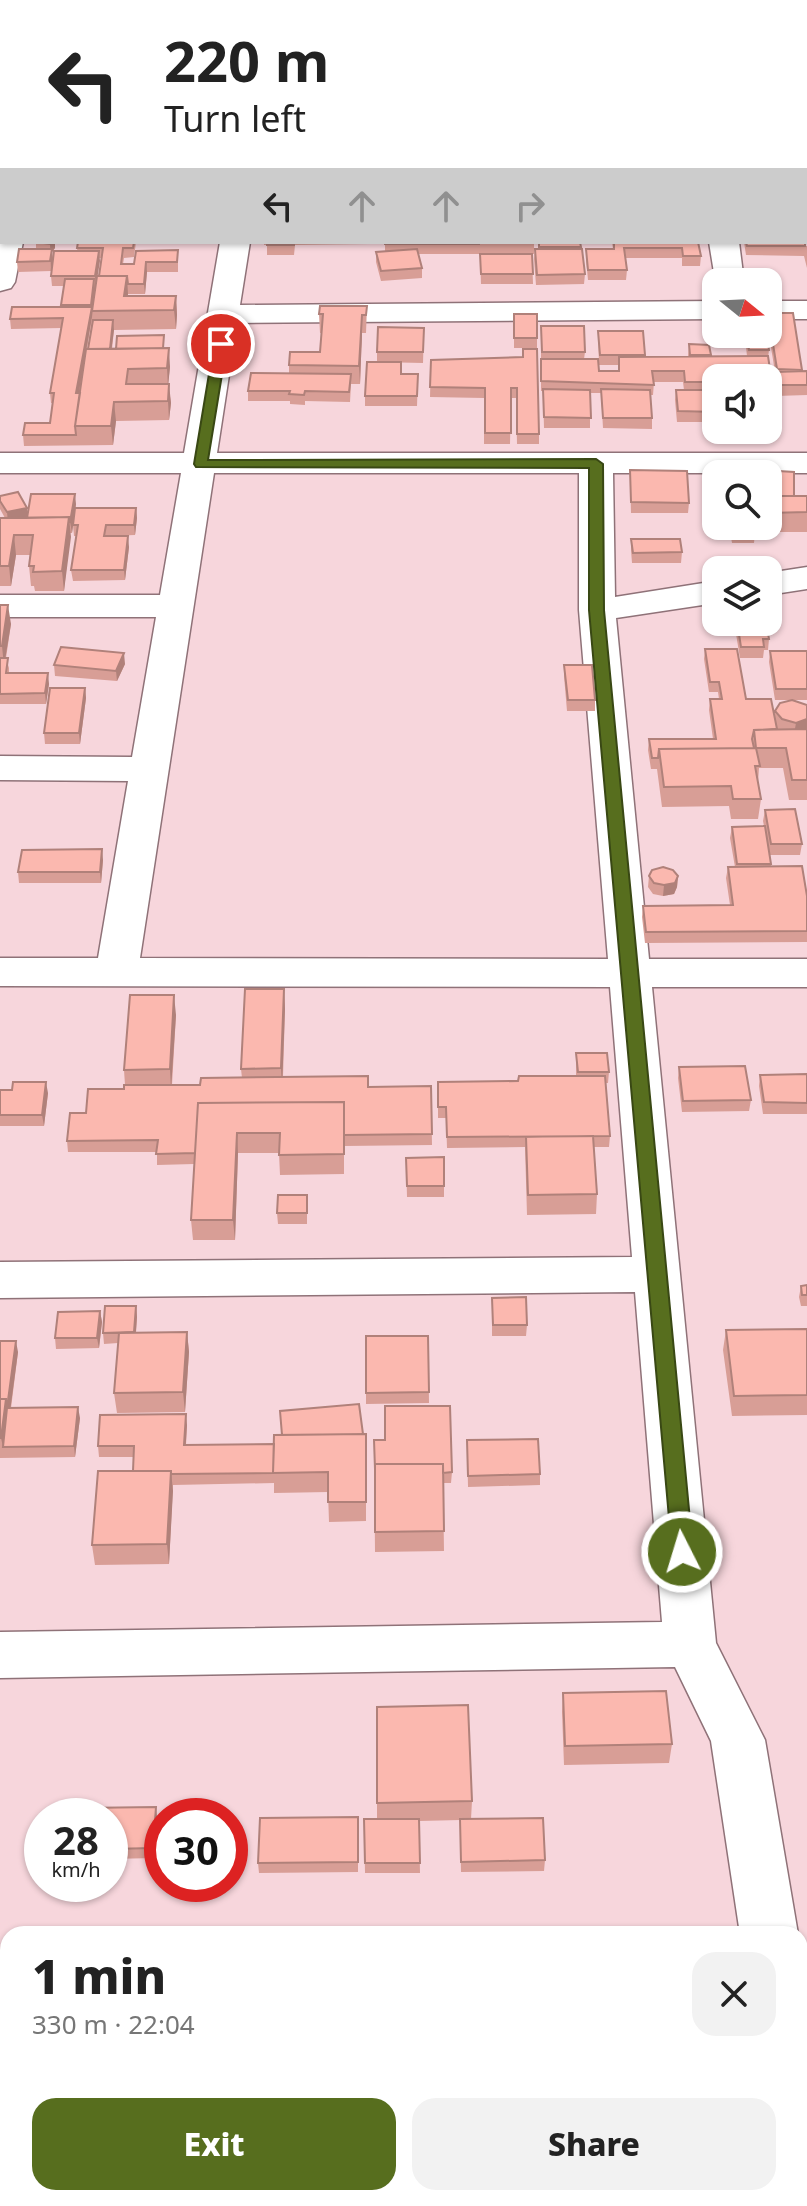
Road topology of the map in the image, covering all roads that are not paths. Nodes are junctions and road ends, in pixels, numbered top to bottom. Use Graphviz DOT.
graph roads {
  1 [pos="8,244"];
  2 [pos="235,244"];
  3 [pos="724,244"];
  4 [pos="727,268"];
  5 [pos="0,282"];
  6 [pos="702,310"];
  7 [pos="782,310"];
  8 [pos="807,310"];
  9 [pos="226,314"];
  10 [pos="0,463"];
  11 [pos="807,463"];
  12 [pos="201,464"];
  13 [pos="596,464"];
  14 [pos="807,578"];
  15 [pos="782,582"];
  16 [pos="702,594"];
  17 [pos="0,606"];
  18 [pos="177,606"];
  19 [pos="597,610"];
  20 [pos="0,768"];
  21 [pos="150,769"];
  22 [pos="117,970"];
  23 [pos="0,972"];
  24 [pos="631,972"];
  25 [pos="807,973"];
  26 [pos="657,1274"];
  27 [pos="0,1280"];
  28 [pos="690,1644"];
  29 [pos="0,1655"];
  30 [pos="768,1926"];
  1 -- 5 [label="street"];
  2 -- 9 [label="street"];
  3 -- 4 [label="street"];
  6 -- 9 [label="street"];
  7 -- 8 [label="street"];
  9 -- 12 [label="street"];
  10 -- 12 [label="street"];
  11 -- 13 [label="street"];
  12 -- 13 [label="street"];
  12 -- 18 [label="street"];
  13 -- 19 [label="street"];
  14 -- 15 [label="street"];
  16 -- 19 [label="street"];
  17 -- 18 [label="street"];
  18 -- 21 [label="street"];
  19 -- 24 [label="street"];
  20 -- 21 [label="street"];
  21 -- 22 [label="street"];
  22 -- 23 [label="street"];
  22 -- 24 [label="street"];
  24 -- 25 [label="street"];
  24 -- 26 [label="street"];
  26 -- 27 [label="street"];
  26 -- 28 [label="street"];
  28 -- 29 [label="street"];
  28 -- 30 [label="street"];
}
